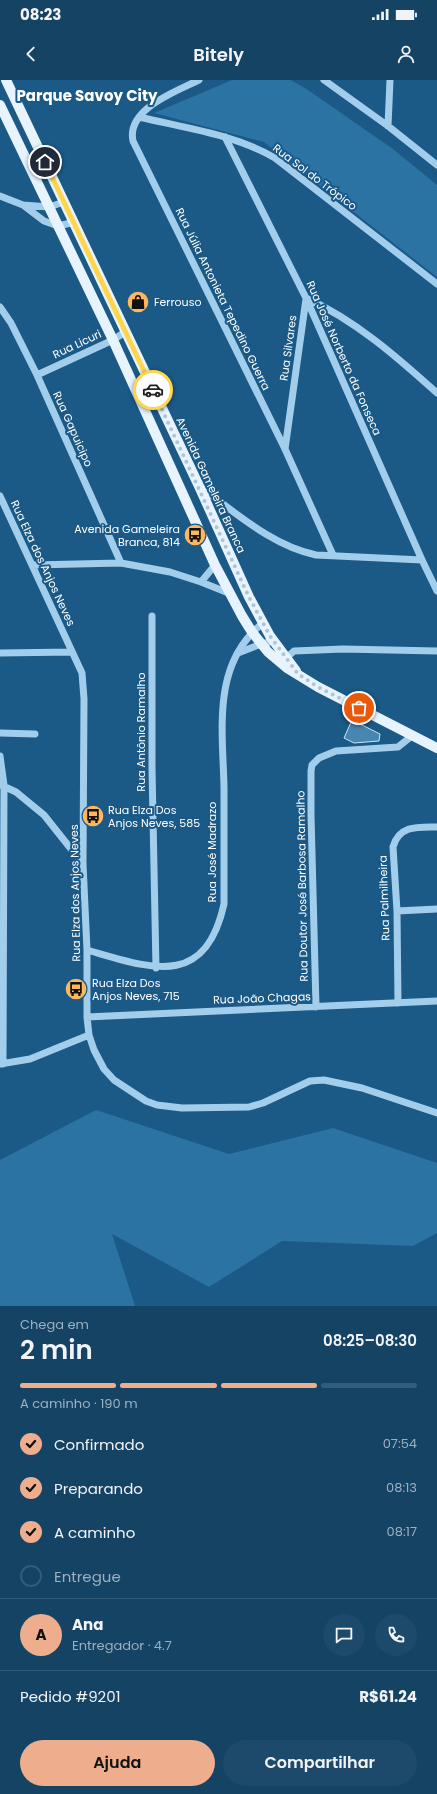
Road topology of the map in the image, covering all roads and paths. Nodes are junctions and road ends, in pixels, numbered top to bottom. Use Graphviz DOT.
graph roads {
  1 [pos="6,80"];
  2 [pos="199,80"];
  3 [pos="324,80"];
  4 [pos="390,80"];
  5 [pos="0,105"];
  6 [pos="139,117"];
  7 [pos="388,126"];
  8 [pos="225,137"];
  9 [pos="437,165"];
  10 [pos="0,196"];
  11 [pos="64,202"];
  12 [pos="23,205"];
  13 [pos="49,207"];
  14 [pos="75,222"];
  15 [pos="58,226"];
  16 [pos="437,284"];
  17 [pos="306,298"];
  18 [pos="0,306"];
  19 [pos="126,332"];
  20 [pos="113,340"];
  21 [pos="37,375"];
  22 [pos="437,392"];
  23 [pos="285,449"];
  24 [pos="191,469"];
  25 [pos="176,475"];
  26 [pos="199,486"];
  27 [pos="0,496"];
  28 [pos="333,555"];
  29 [pos="422,560"];
  30 [pos="121,563"];
  31 [pos="32,565"];
  32 [pos="216,565"];
  33 [pos="201,582"];
  34 [pos="437,591"];
  35 [pos="231,594"];
  36 [pos="152,616"];
  37 [pos="263,623"];
  38 [pos="252,632"];
  39 [pos="274,641"];
  40 [pos="261,644"];
  41 [pos="437,651"];
  42 [pos="72,652"];
  43 [pos="0,653"];
  44 [pos="238,653"];
  45 [pos="284,660"];
  46 [pos="0,733"];
  47 [pos="35,734"];
  48 [pos="413,736"];
  49 [pos="437,748"];
  50 [pos="0,756"];
  51 [pos="2,785"];
  52 [pos="437,826"];
  53 [pos="84,864"];
  54 [pos="437,909"];
  55 [pos="397,911"];
  56 [pos="87,950"];
  57 [pos="156,968"];
  58 [pos="437,1001"];
  59 [pos="398,1003"];
  60 [pos="316,1007"];
  61 [pos="87,1017"];
  62 [pos="89,1035"];
  63 [pos="2,1064"];
  64 [pos="437,1113"];
  1 -- 11 [label="main road, Avenida Gameleira Branca"];
  2 -- 6 [label="street, Rua Júlia Antonieta Tepedino Guerra"];
  3 -- 7 [label="street"];
  4 -- 7 [label="street"];
  5 -- 13 [label="main road"];
  6 -- 8 [label="street, Rua Sol do Trópico"];
  6 -- 23 [label="street, Rua Júlia Antonieta Tepedino Guerra"];
  7 -- 9 [label="street"];
  8 -- 16 [label="street, Rua Sol do Trópico"];
  8 -- 17 [label="street, Rua José Norberto da Fonseca"];
  10 -- 12 [label="street"];
  11 -- 13 [label="street"];
  11 -- 14 [label="main road, Avenida Gameleira Branca"];
  12 -- 13 [label="street"];
  12 -- 15 [label="street"];
  13 -- 15 [label="main road"];
  14 -- 15 [label="street"];
  14 -- 19 [label="main road, Avenida Gameleira Branca"];
  15 -- 20 [label="main road"];
  17 -- 22 [label="street"];
  17 -- 23 [label="street, Rua Silvares"];
  17 -- 29 [label="street, Rua José Norberto da Fonseca"];
  18 -- 21 [label="street, Rua Gapuicipo"];
  19 -- 20 [label="street, Rua Licuri"];
  19 -- 24 [label="main road, Avenida Gameleira Branca"];
  20 -- 21 [label="street, Rua Licuri"];
  20 -- 25 [label="main road"];
  21 -- 30 [label="street, Rua Gapuicipo"];
  23 -- 28 [label="street, Rua Júlia Antonieta Tepedino Guerra"];
  24 -- 25 [label="main road"];
  24 -- 26 [label="main road, Avenida Gameleira Branca"];
  25 -- 32 [label="main road"];
  26 -- 28 [label="street"];
  26 -- 37 [label="main road, Avenida Gameleira Branca"];
  27 -- 31 [label="street, Rua Elza dos Anjos Neves"];
  28 -- 29 [label="street"];
  29 -- 34 [label="street, Rua José Norberto da Fonseca"];
  30 -- 31 [label="street"];
  30 -- 33 [label="street"];
  31 -- 42 [label="street, Rua Elza dos Anjos Neves"];
  32 -- 33 [label="street"];
  32 -- 35 [label="main road"];
  33 -- 35 [label="street"];
  35 -- 38 [label="main road"];
  36 -- 57 [label="street, Rua Antônio Ramalho"];
  37 -- 38 [label="street, Rua José Madrazo"];
  37 -- 39 [label="main road, Avenida Gameleira Branca"];
  38 -- 40 [label="main road"];
  38 -- 44 [label="street, Rua José Madrazo"];
  39 -- 40 [label="street"];
  39 -- 45 [label="main road, Avenida Gameleira Branca"];
  40 -- 44 [label="street"];
  40 -- 45 [label="main road"];
  41 -- 45 [label="street"];
  42 -- 43 [label="street"];
  42 -- 53 [label="street, Rua Elza dos Anjos Neves"];
  44 -- 57 [label="street, Rua José Madrazo"];
  45 -- 48 [label="main road"];
  46 -- 47 [label="street"];
  48 -- 49 [label="main road"];
  48 -- 60 [label="street, Rua Doutor José Barbosa Ramalho"];
  50 -- 51 [label="street"];
  51 -- 53 [label="street"];
  51 -- 63 [label="street"];
  52 -- 55 [label="street, Rua Palmilheira"];
  53 -- 56 [label="street, Rua Elza dos Anjos Neves"];
  54 -- 55 [label="street"];
  55 -- 59 [label="street, Rua Palmilheira"];
  56 -- 57 [label="street, Rua José Madrazo"];
  56 -- 61 [label="street, Rua Elza dos Anjos Neves"];
  58 -- 59 [label="street, Rua João Chagas"];
  59 -- 60 [label="street, Rua João Chagas"];
  60 -- 61 [label="street, Rua João Chagas"];
  61 -- 62 [label="street, Rua Elza dos Anjos Neves"];
  62 -- 63 [label="street"];
  62 -- 64 [label="street, Rua Elza dos Anjos Neves"];
}
